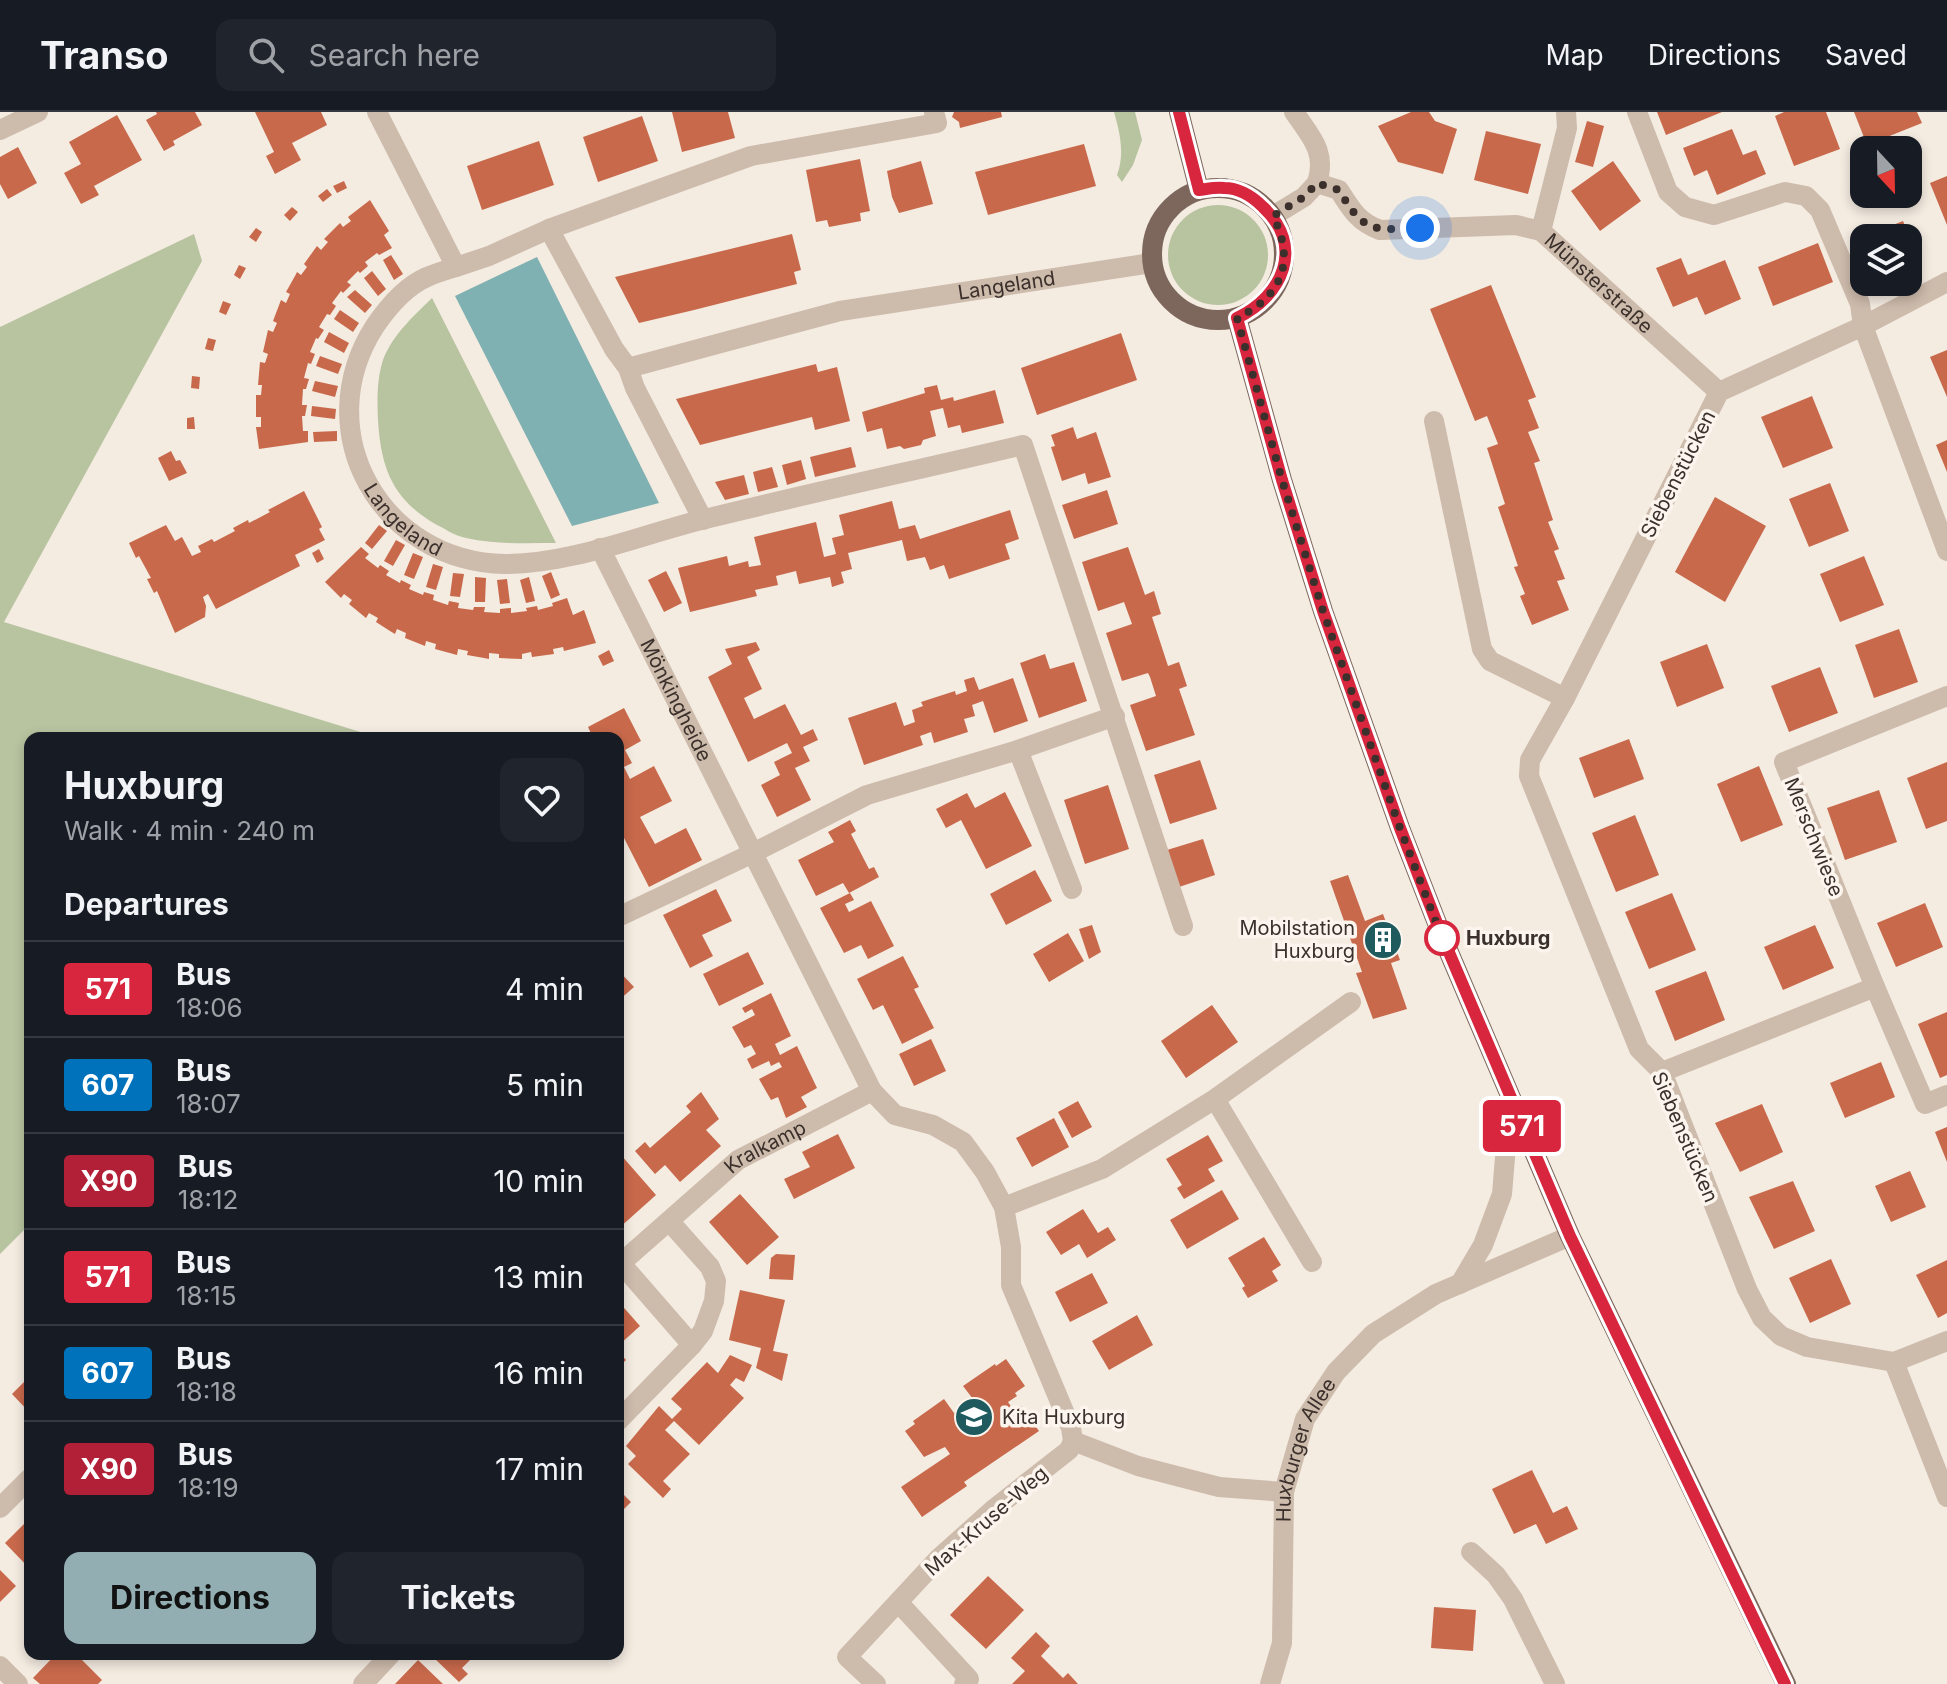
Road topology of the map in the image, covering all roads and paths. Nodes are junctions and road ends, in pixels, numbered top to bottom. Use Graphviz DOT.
graph roads {
  1 [pos="38,112"];
  2 [pos="377,112"];
  3 [pos="934,112"];
  4 [pos="1179,112"];
  5 [pos="1294,112"];
  6 [pos="1566,112"];
  7 [pos="1637,112"];
  8 [pos="0,130"];
  9 [pos="1317,183"];
  10 [pos="1199,190"];
  11 [pos="1273,216"];
  12 [pos="549,229"];
  13 [pos="1541,231"];
  14 [pos="1151,263"];
  15 [pos="456,267"];
  16 [pos="1947,282"];
  17 [pos="1237,318"];
  18 [pos="1863,326"];
  19 [pos="628,368"];
  20 [pos="1719,392"];
  21 [pos="1434,421"];
  22 [pos="703,520"];
  23 [pos="600,548"];
  24 [pos="1947,551"];
  25 [pos="1947,696"];
  26 [pos="1565,698"];
  27 [pos="1115,716"];
  28 [pos="1018,750"];
  29 [pos="751,854"];
  30 [pos="1072,889"];
  31 [pos="624,914"];
  32 [pos="1183,926"];
  33 [pos="1875,987"];
  34 [pos="1351,1002"];
  35 [pos="1662,1072"];
  36 [pos="872,1091"];
  37 [pos="1947,1095"];
  38 [pos="1510,1097"];
  39 [pos="1215,1099"];
  40 [pos="1004,1207"];
  41 [pos="670,1222"];
  42 [pos="1570,1236"];
  43 [pos="624,1259"];
  44 [pos="1312,1262"];
  45 [pos="624,1267"];
  46 [pos="1460,1284"];
  47 [pos="1947,1341"];
  48 [pos="692,1345"];
  49 [pos="1894,1362"];
  50 [pos="624,1415"];
  51 [pos="1073,1441"];
  52 [pos="24,1484"];
  53 [pos="1284,1492"];
  54 [pos="1947,1497"];
  55 [pos="0,1508"];
  56 [pos="1471,1552"];
  57 [pos="898,1602"];
  58 [pos="385,1660"];
  59 [pos="0,1666"];
  60 [pos="18,1684"];
  61 [pos="363,1684"];
  62 [pos="876,1684"];
  63 [pos="964,1684"];
  64 [pos="1270,1684"];
  65 [pos="1555,1684"];
  66 [pos="1786,1684"];
  1 -- 8 [label="street"];
  2 -- 15 [label="street"];
  3 -- 12 [label="street, Langeland"];
  4 -- 10 [label="main road"];
  5 -- 9 [label="street"];
  6 -- 13 [label="street"];
  7 -- 18 [label="street"];
  9 -- 11 [label="street"];
  9 -- 13 [label="street, Münsterstraße"];
  10 -- 11 [label="main road"];
  10 -- 14 [label="main road"];
  11 -- 17 [label="main road"];
  12 -- 15 [label="street, Langeland"];
  12 -- 19 [label="street"];
  13 -- 20 [label="street, Münsterstraße"];
  14 -- 17 [label="main road"];
  14 -- 19 [label="street, Langeland"];
  15 -- 23 [label="street, Langeland"];
  16 -- 18 [label="street, Siebenstücken"];
  17 -- 38 [label="main road"];
  18 -- 20 [label="street, Siebenstücken"];
  18 -- 24 [label="street"];
  19 -- 22 [label="street"];
  20 -- 26 [label="street, Siebenstücken"];
  21 -- 26 [label="street"];
  22 -- 23 [label="street, Langeland"];
  22 -- 27 [label="street, Langeland"];
  23 -- 29 [label="street, Mönkingheide"];
  25 -- 33 [label="street, Merschwiese"];
  26 -- 35 [label="street, Siebenstücken"];
  27 -- 28 [label="street"];
  27 -- 32 [label="street"];
  28 -- 29 [label="street"];
  28 -- 30 [label="street"];
  29 -- 31 [label="street"];
  29 -- 36 [label="street, Mönkingheide"];
  33 -- 35 [label="street"];
  33 -- 37 [label="street, Merschwiese"];
  34 -- 39 [label="street"];
  35 -- 49 [label="street, Siebenstücken"];
  36 -- 40 [label="street"];
  36 -- 41 [label="street, Kralkamp"];
  38 -- 42 [label="main road"];
  38 -- 46 [label="street"];
  39 -- 40 [label="street"];
  39 -- 44 [label="street"];
  40 -- 51 [label="street"];
  41 -- 43 [label="street, Kralkamp"];
  41 -- 48 [label="street"];
  42 -- 46 [label="street, Huxburger Allee"];
  42 -- 66 [label="main road"];
  45 -- 48 [label="street, Kralkamp"];
  46 -- 53 [label="street, Huxburger Allee"];
  47 -- 49 [label="street"];
  48 -- 50 [label="street"];
  49 -- 54 [label="street"];
  51 -- 53 [label="street"];
  51 -- 57 [label="street, Max-Kruse-Weg"];
  52 -- 55 [label="street"];
  53 -- 64 [label="street, Huxburger Allee"];
  56 -- 65 [label="street"];
  57 -- 62 [label="street, Max-Kruse-Weg"];
  57 -- 63 [label="street"];
  58 -- 61 [label="street"];
  59 -- 60 [label="street"];
}
